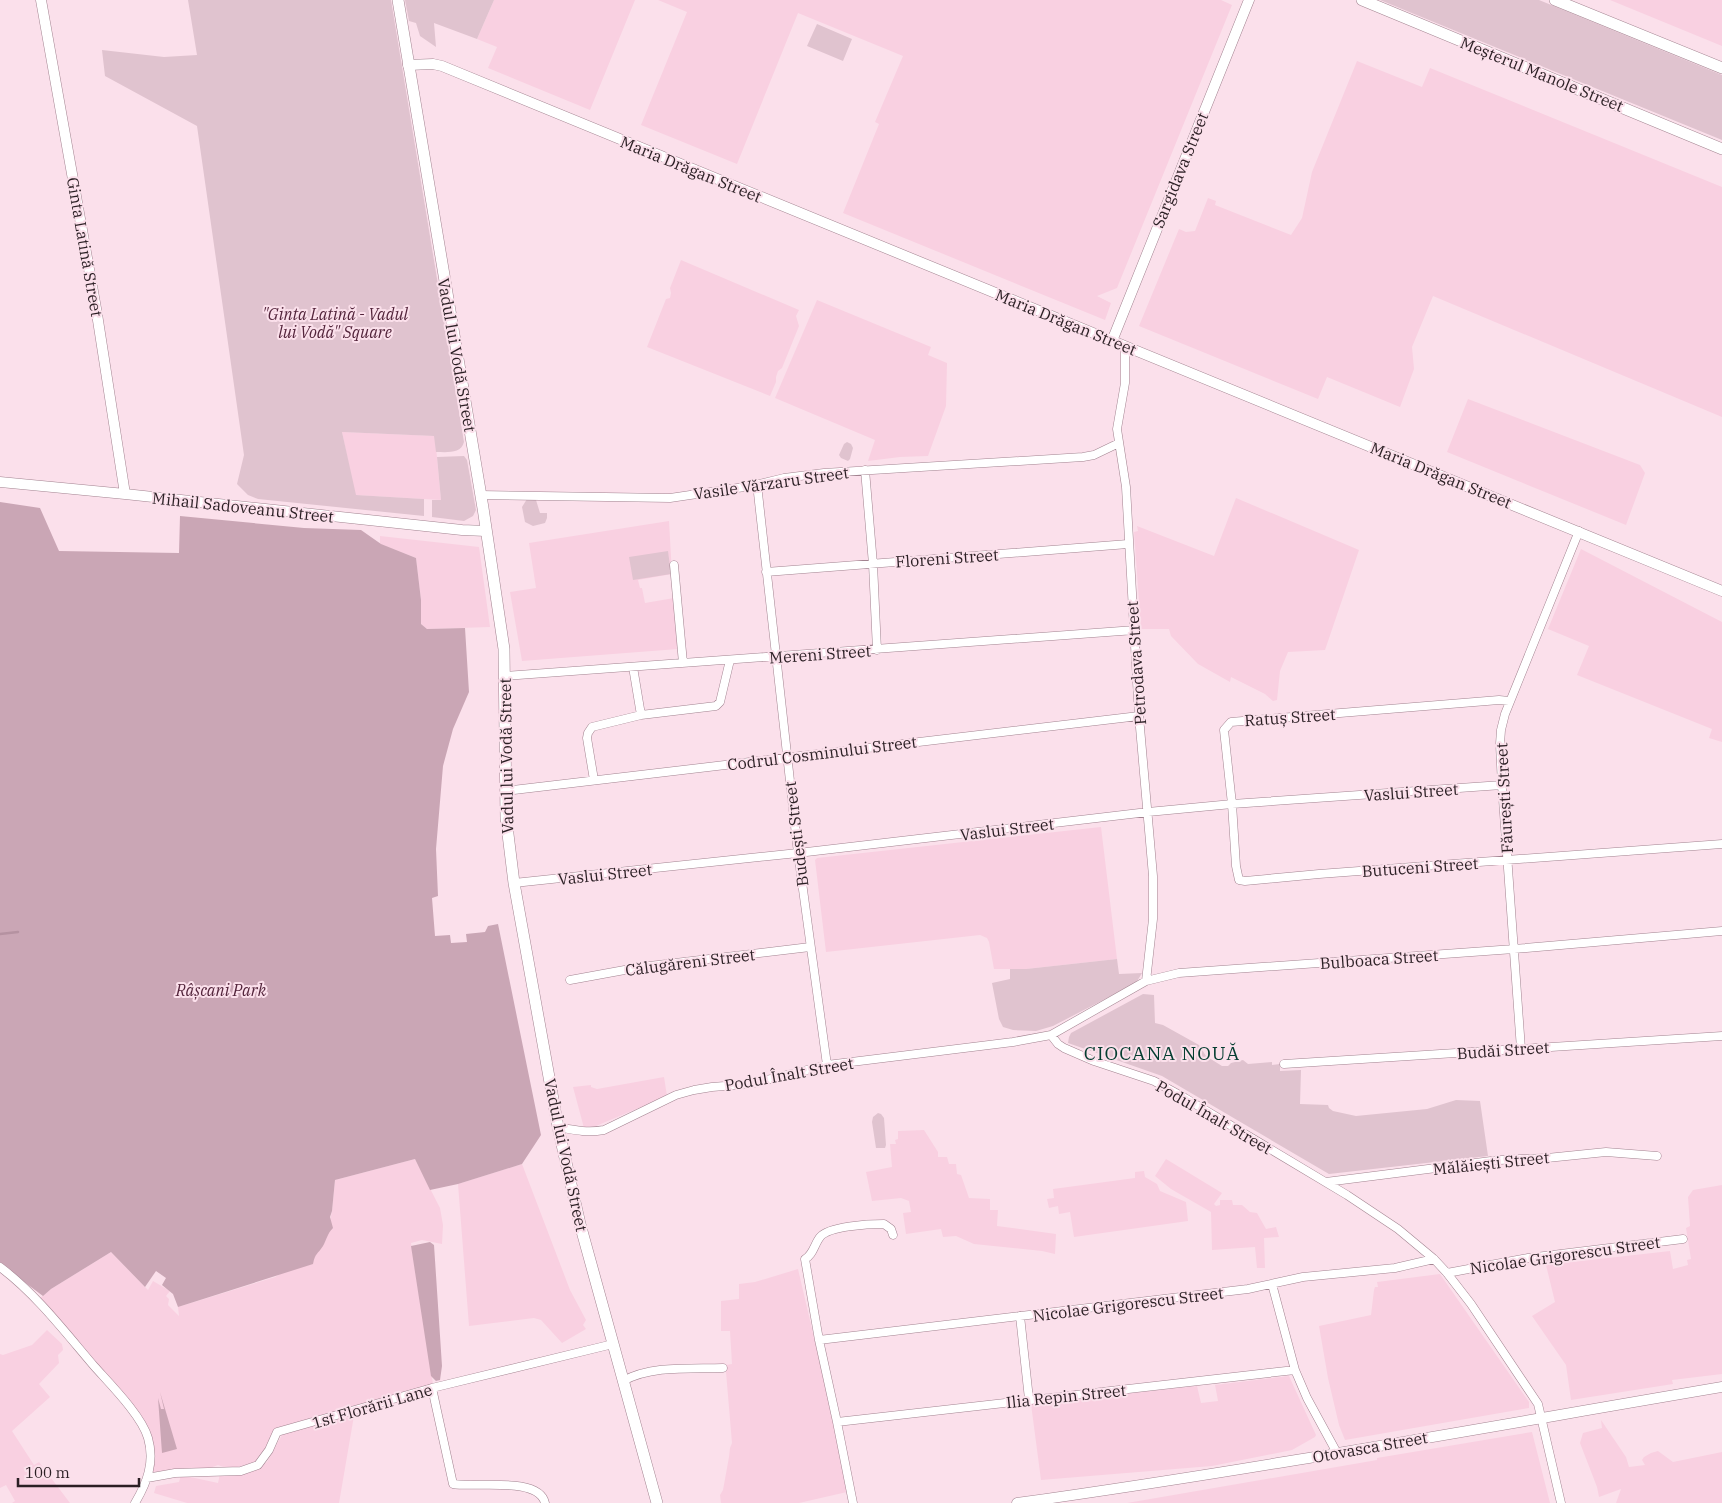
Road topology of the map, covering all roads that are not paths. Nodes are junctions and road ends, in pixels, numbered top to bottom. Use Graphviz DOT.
graph roads {
  1 [pos="41,0"];
  2 [pos="398,0"];
  3 [pos="1249,0"];
  4 [pos="1362,0"];
  5 [pos="1555,0"];
  6 [pos="408,64"];
  7 [pos="1722,68"];
  8 [pos="1722,149"];
  9 [pos="1112,340"];
  10 [pos="1126,346"];
  11 [pos="1119,443"];
  12 [pos="865,470"];
  13 [pos="0,482"];
  14 [pos="757,484"];
  15 [pos="125,494"];
  16 [pos="480,495"];
  17 [pos="486,531"];
  18 [pos="1579,532"];
  19 [pos="1128,544"];
  20 [pos="873,564"];
  21 [pos="674,565"];
  22 [pos="766,572"];
  23 [pos="1722,591"];
  24 [pos="1135,630"];
  25 [pos="878,650"];
  26 [pos="775,657"];
  27 [pos="730,660"];
  28 [pos="683,663"];
  29 [pos="633,667"];
  30 [pos="506,676"];
  31 [pos="1509,701"];
  32 [pos="641,715"];
  33 [pos="1139,716"];
  34 [pos="788,757"];
  35 [pos="594,780"];
  36 [pos="1502,785"];
  37 [pos="505,791"];
  38 [pos="1232,804"];
  39 [pos="1148,812"];
  40 [pos="1722,844"];
  41 [pos="798,853"];
  42 [pos="1508,860"];
  43 [pos="1239,880"];
  44 [pos="514,883"];
  45 [pos="1722,931"];
  46 [pos="810,947"];
  47 [pos="1514,949"];
  48 [pos="570,980"];
  49 [pos="1146,981"];
  50 [pos="1051,1035"];
  51 [pos="1722,1036"];
  52 [pos="1521,1049"];
  53 [pos="1284,1064"];
  54 [pos="826,1065"];
  55 [pos="558,1127"];
  56 [pos="1657,1156"];
  57 [pos="1326,1182"];
  58 [pos="893,1236"];
  59 [pos="1683,1239"];
  60 [pos="1434,1258"];
  61 [pos="0,1267"];
  62 [pos="1447,1273"];
  63 [pos="1272,1284"];
  64 [pos="1020,1316"];
  65 [pos="819,1340"];
  66 [pos="613,1344"];
  67 [pos="723,1368"];
  68 [pos="1295,1370"];
  69 [pos="623,1381"];
  70 [pos="1722,1387"];
  71 [pos="432,1388"];
  72 [pos="1029,1399"];
  73 [pos="1541,1418"];
  74 [pos="838,1422"];
  75 [pos="1337,1453"];
  76 [pos="147,1478"];
  77 [pos="134,1503"];
  78 [pos="545,1503"];
  79 [pos="657,1503"];
  80 [pos="853,1503"];
  81 [pos="1017,1503"];
  82 [pos="1561,1503"];
  1 -- 15 [label="main road, Ginta Latină Street"];
  2 -- 6 [label="main road, Vadul lui Vodă Street"];
  3 -- 9 [label="main road, Sargidava Street"];
  4 -- 8 [label="main road, Meșterul Manole Street"];
  5 -- 7 [label="main road"];
  6 -- 9 [label="main road, Maria Drăgan Street"];
  6 -- 16 [label="main road, Vadul lui Vodă Street"];
  9 -- 10 [label="main road, Maria Drăgan Street"];
  10 -- 11 [label="street, Petrodava Street"];
  10 -- 18 [label="main road, Maria Drăgan Street"];
  11 -- 12 [label="street, Vasile Vărzaru Street"];
  11 -- 19 [label="street, Petrodava Street"];
  12 -- 14 [label="street, Vasile Vărzaru Street"];
  12 -- 20 [label="street"];
  13 -- 15 [label="main road, Mihail Sadoveanu Street"];
  14 -- 16 [label="street, Vasile Vărzaru Street"];
  14 -- 22 [label="street, Budești Street"];
  15 -- 17 [label="main road, Mihail Sadoveanu Street"];
  16 -- 17 [label="main road, Vadul lui Vodă Street"];
  17 -- 30 [label="main road, Vadul lui Vodă Street"];
  18 -- 23 [label="main road, Maria Drăgan Street"];
  18 -- 31 [label="street, Făurești Street"];
  19 -- 20 [label="street, Floreni Street"];
  19 -- 24 [label="street, Petrodava Street"];
  20 -- 22 [label="street, Floreni Street"];
  20 -- 25 [label="street"];
  21 -- 28 [label="street"];
  22 -- 26 [label="street, Budești Street"];
  24 -- 25 [label="street, Mereni Street"];
  24 -- 33 [label="street, Petrodava Street"];
  25 -- 26 [label="street, Mereni Street"];
  26 -- 27 [label="street, Mereni Street"];
  26 -- 34 [label="street, Budești Street"];
  27 -- 28 [label="street, Mereni Street"];
  27 -- 32 [label="street"];
  28 -- 29 [label="street, Mereni Street"];
  29 -- 30 [label="street, Mereni Street"];
  29 -- 32 [label="street"];
  30 -- 37 [label="main road, Vadul lui Vodă Street"];
  31 -- 36 [label="street, Făurești Street"];
  31 -- 38 [label="street, Ratuș Street"];
  32 -- 35 [label="street"];
  33 -- 34 [label="street, Codrul Cosminului Street"];
  33 -- 39 [label="street, Petrodava Street"];
  34 -- 35 [label="street, Codrul Cosminului Street"];
  34 -- 41 [label="street, Budești Street"];
  35 -- 37 [label="street, Codrul Cosminului Street"];
  36 -- 38 [label="street, Vaslui Street"];
  36 -- 42 [label="street, Făurești Street"];
  37 -- 44 [label="main road, Vadul lui Vodă Street"];
  38 -- 39 [label="street, Vaslui Street"];
  38 -- 43 [label="street, Ratuș Street"];
  39 -- 41 [label="street, Vaslui Street"];
  39 -- 49 [label="street, Petrodava Street"];
  40 -- 42 [label="street, Butuceni Street"];
  41 -- 44 [label="street, Vaslui Street"];
  41 -- 46 [label="street, Budești Street"];
  42 -- 43 [label="street, Butuceni Street"];
  42 -- 47 [label="street, Făurești Street"];
  44 -- 55 [label="main road, Vadul lui Vodă Street"];
  45 -- 47 [label="street, Bulboaca Street"];
  46 -- 48 [label="street, Călugăreni Street"];
  46 -- 54 [label="street, Budești Street"];
  47 -- 49 [label="street, Bulboaca Street"];
  47 -- 52 [label="street, Făurești Street"];
  49 -- 50 [label="street, Bulboaca Street"];
  50 -- 54 [label="street, Podul Înalt Street"];
  50 -- 57 [label="street, Podul Înalt Street"];
  51 -- 52 [label="street, Budăi Street"];
  52 -- 53 [label="street, Budăi Street"];
  54 -- 55 [label="street, Podul Înalt Street"];
  55 -- 66 [label="main road, Vadul lui Vodă Street"];
  56 -- 57 [label="street, Mălăiești Street"];
  57 -- 60 [label="street, Podul Înalt Street"];
  58 -- 65 [label="street"];
  59 -- 62 [label="street, Nicolae Grigorescu Street"];
  60 -- 62 [label="street, Podul Înalt Street"];
  60 -- 63 [label="street, Nicolae Grigorescu Street"];
  61 -- 76 [label="street"];
  62 -- 73 [label="street, Podul Înalt Street"];
  63 -- 64 [label="street, Nicolae Grigorescu Street"];
  63 -- 68 [label="street"];
  64 -- 65 [label="street, Nicolae Grigorescu Street"];
  64 -- 72 [label="street"];
  65 -- 74 [label="street"];
  66 -- 69 [label="main road, Vadul lui Vodă Street"];
  66 -- 71 [label="street, 1st Florării Lane"];
  67 -- 69 [label="street"];
  68 -- 72 [label="street, Ilia Repin Street"];
  68 -- 75 [label="street"];
  69 -- 79 [label="main road, Vadul lui Vodă Street"];
  70 -- 73 [label="main road, Otovasca Street"];
  71 -- 76 [label="street, 1st Florării Lane"];
  71 -- 78 [label="street"];
  72 -- 74 [label="street, Ilia Repin Street"];
  73 -- 75 [label="main road, Otovasca Street"];
  73 -- 82 [label="street, Podul Înalt Street"];
  74 -- 80 [label="street"];
  75 -- 81 [label="main road, Otovasca Street"];
  76 -- 77 [label="street"];
}
